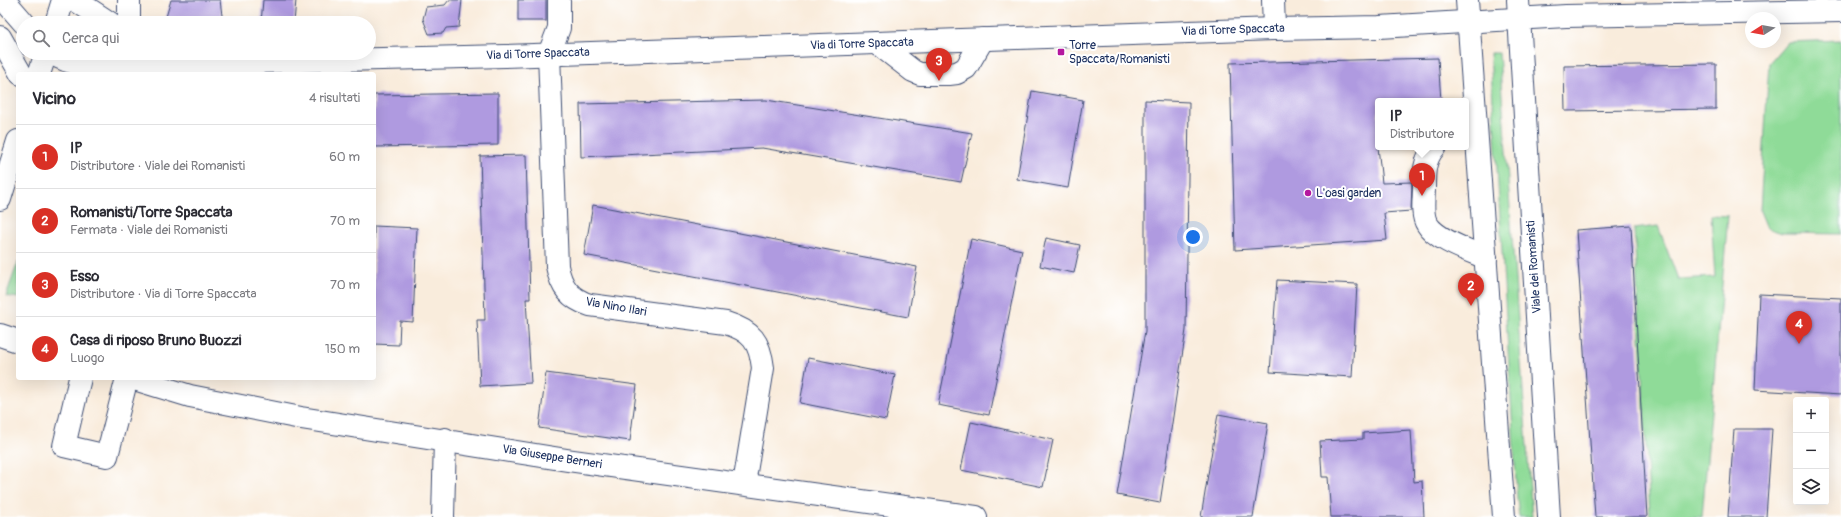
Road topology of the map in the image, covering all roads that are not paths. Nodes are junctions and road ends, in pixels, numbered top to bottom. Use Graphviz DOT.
graph roads {
  1 [pos="4,0"];
  2 [pos="63,0"];
  3 [pos="75,0"];
  4 [pos="129,0"];
  5 [pos="559,0"];
  6 [pos="1273,0"];
  7 [pos="1467,0"];
  8 [pos="1519,9"];
  9 [pos="1841,11"];
  10 [pos="18,16"];
  11 [pos="58,16"];
  12 [pos="99,16"];
  13 [pos="129,16"];
  14 [pos="1468,22"];
  15 [pos="1274,29"];
  16 [pos="0,37"];
  17 [pos="983,39"];
  18 [pos="877,43"];
  19 [pos="549,54"];
  20 [pos="376,58"];
  21 [pos="44,60"];
  22 [pos="66,60"];
  23 [pos="186,60"];
  24 [pos="312,60"];
  25 [pos="193,63"];
  26 [pos="20,72"];
  27 [pos="40,72"];
  28 [pos="1471,119"];
  29 [pos="16,147"];
  30 [pos="1433,150"];
  31 [pos="0,199"];
  32 [pos="1486,258"];
  33 [pos="0,335"];
  34 [pos="16,340"];
  35 [pos="80,380"];
  36 [pos="126,380"];
  37 [pos="138,380"];
  38 [pos="444,439"];
  39 [pos="744,484"];
  40 [pos="443,517"];
  41 [pos="976,517"];
  42 [pos="1504,517"];
  43 [pos="1550,517"];
  1 -- 10 [label="street"];
  2 -- 11 [label="street"];
  3 -- 12 [label="street"];
  4 -- 13 [label="street"];
  5 -- 19 [label="street"];
  6 -- 15 [label="street"];
  7 -- 14 [label="street"];
  8 -- 9 [label="street, Via di Torre Spaccata"];
  8 -- 14 [label="street, Via di Torre Spaccata"];
  8 -- 43 [label="street, Viale dei Romanisti"];
  14 -- 15 [label="street, Via di Torre Spaccata"];
  14 -- 28 [label="street"];
  15 -- 17 [label="street, Via di Torre Spaccata"];
  16 -- 26 [label="street"];
  17 -- 18 [label="street, Via di Torre Spaccata"];
  17 -- 18 [label="street"];
  18 -- 19 [label="street, Via di Torre Spaccata"];
  19 -- 20 [label="street, Via di Torre Spaccata"];
  19 -- 39 [label="street, Via Nino Ilari"];
  21 -- 27 [label="street"];
  22 -- 25 [label="street, Via di Torre Spaccata"];
  23 -- 25 [label="street"];
  24 -- 25 [label="street, Via di Torre Spaccata"];
  28 -- 32 [label="street"];
  29 -- 31 [label="street"];
  30 -- 32 [label="street"];
  32 -- 42 [label="street"];
  33 -- 34 [label="street"];
  35 -- 36 [label="street"];
  37 -- 38 [label="street, Via Giuseppe Berneri"];
  38 -- 39 [label="street, Via Giuseppe Berneri"];
  38 -- 40 [label="street"];
  39 -- 41 [label="street, Via Giuseppe Berneri"];
}
